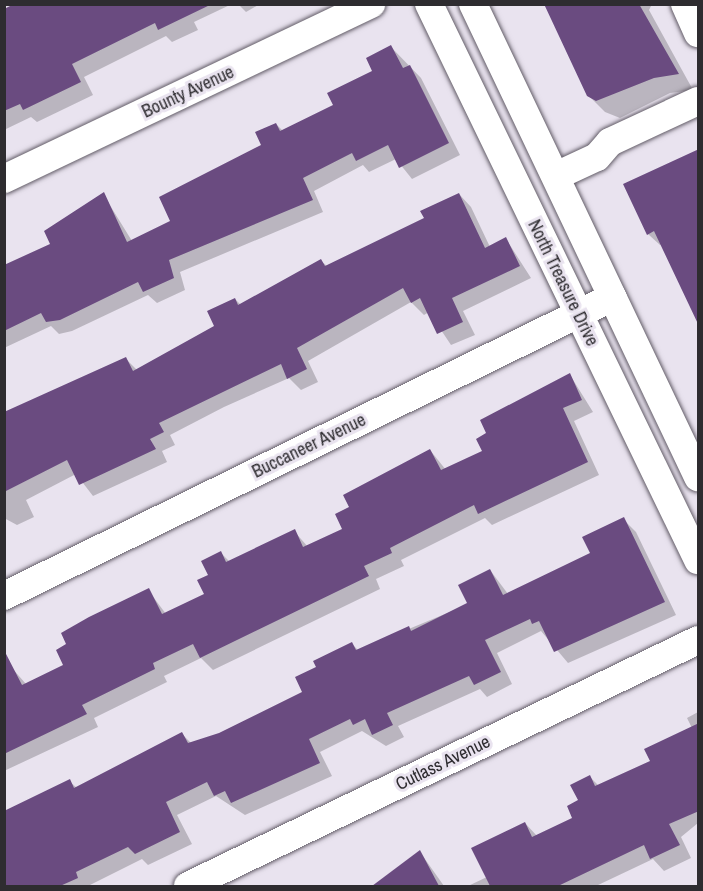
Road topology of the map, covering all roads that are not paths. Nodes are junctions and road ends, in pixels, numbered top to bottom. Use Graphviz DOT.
graph roads {
  1 [pos="371,4"];
  2 [pos="429,4"];
  3 [pos="474,4"];
  4 [pos="685,4"];
  5 [pos="699,33"];
  6 [pos="699,101"];
  7 [pos="556,176"];
  8 [pos="4,179"];
  9 [pos="613,297"];
  10 [pos="578,314"];
  11 [pos="699,477"];
  12 [pos="699,560"];
  13 [pos="4,596"];
  14 [pos="699,640"];
  15 [pos="188,886"];
  1 -- 8 [label="street, Bounty Avenue"];
  2 -- 10 [label="street, North Treasure Drive"];
  3 -- 7 [label="street"];
  4 -- 5 [label="street"];
  6 -- 7 [label="street"];
  7 -- 9 [label="street"];
  9 -- 10 [label="street, Buccaneer Avenue"];
  9 -- 11 [label="street"];
  10 -- 12 [label="street, North Treasure Drive"];
  10 -- 13 [label="street, Buccaneer Avenue"];
  14 -- 15 [label="street, Cutlass Avenue"];
}
